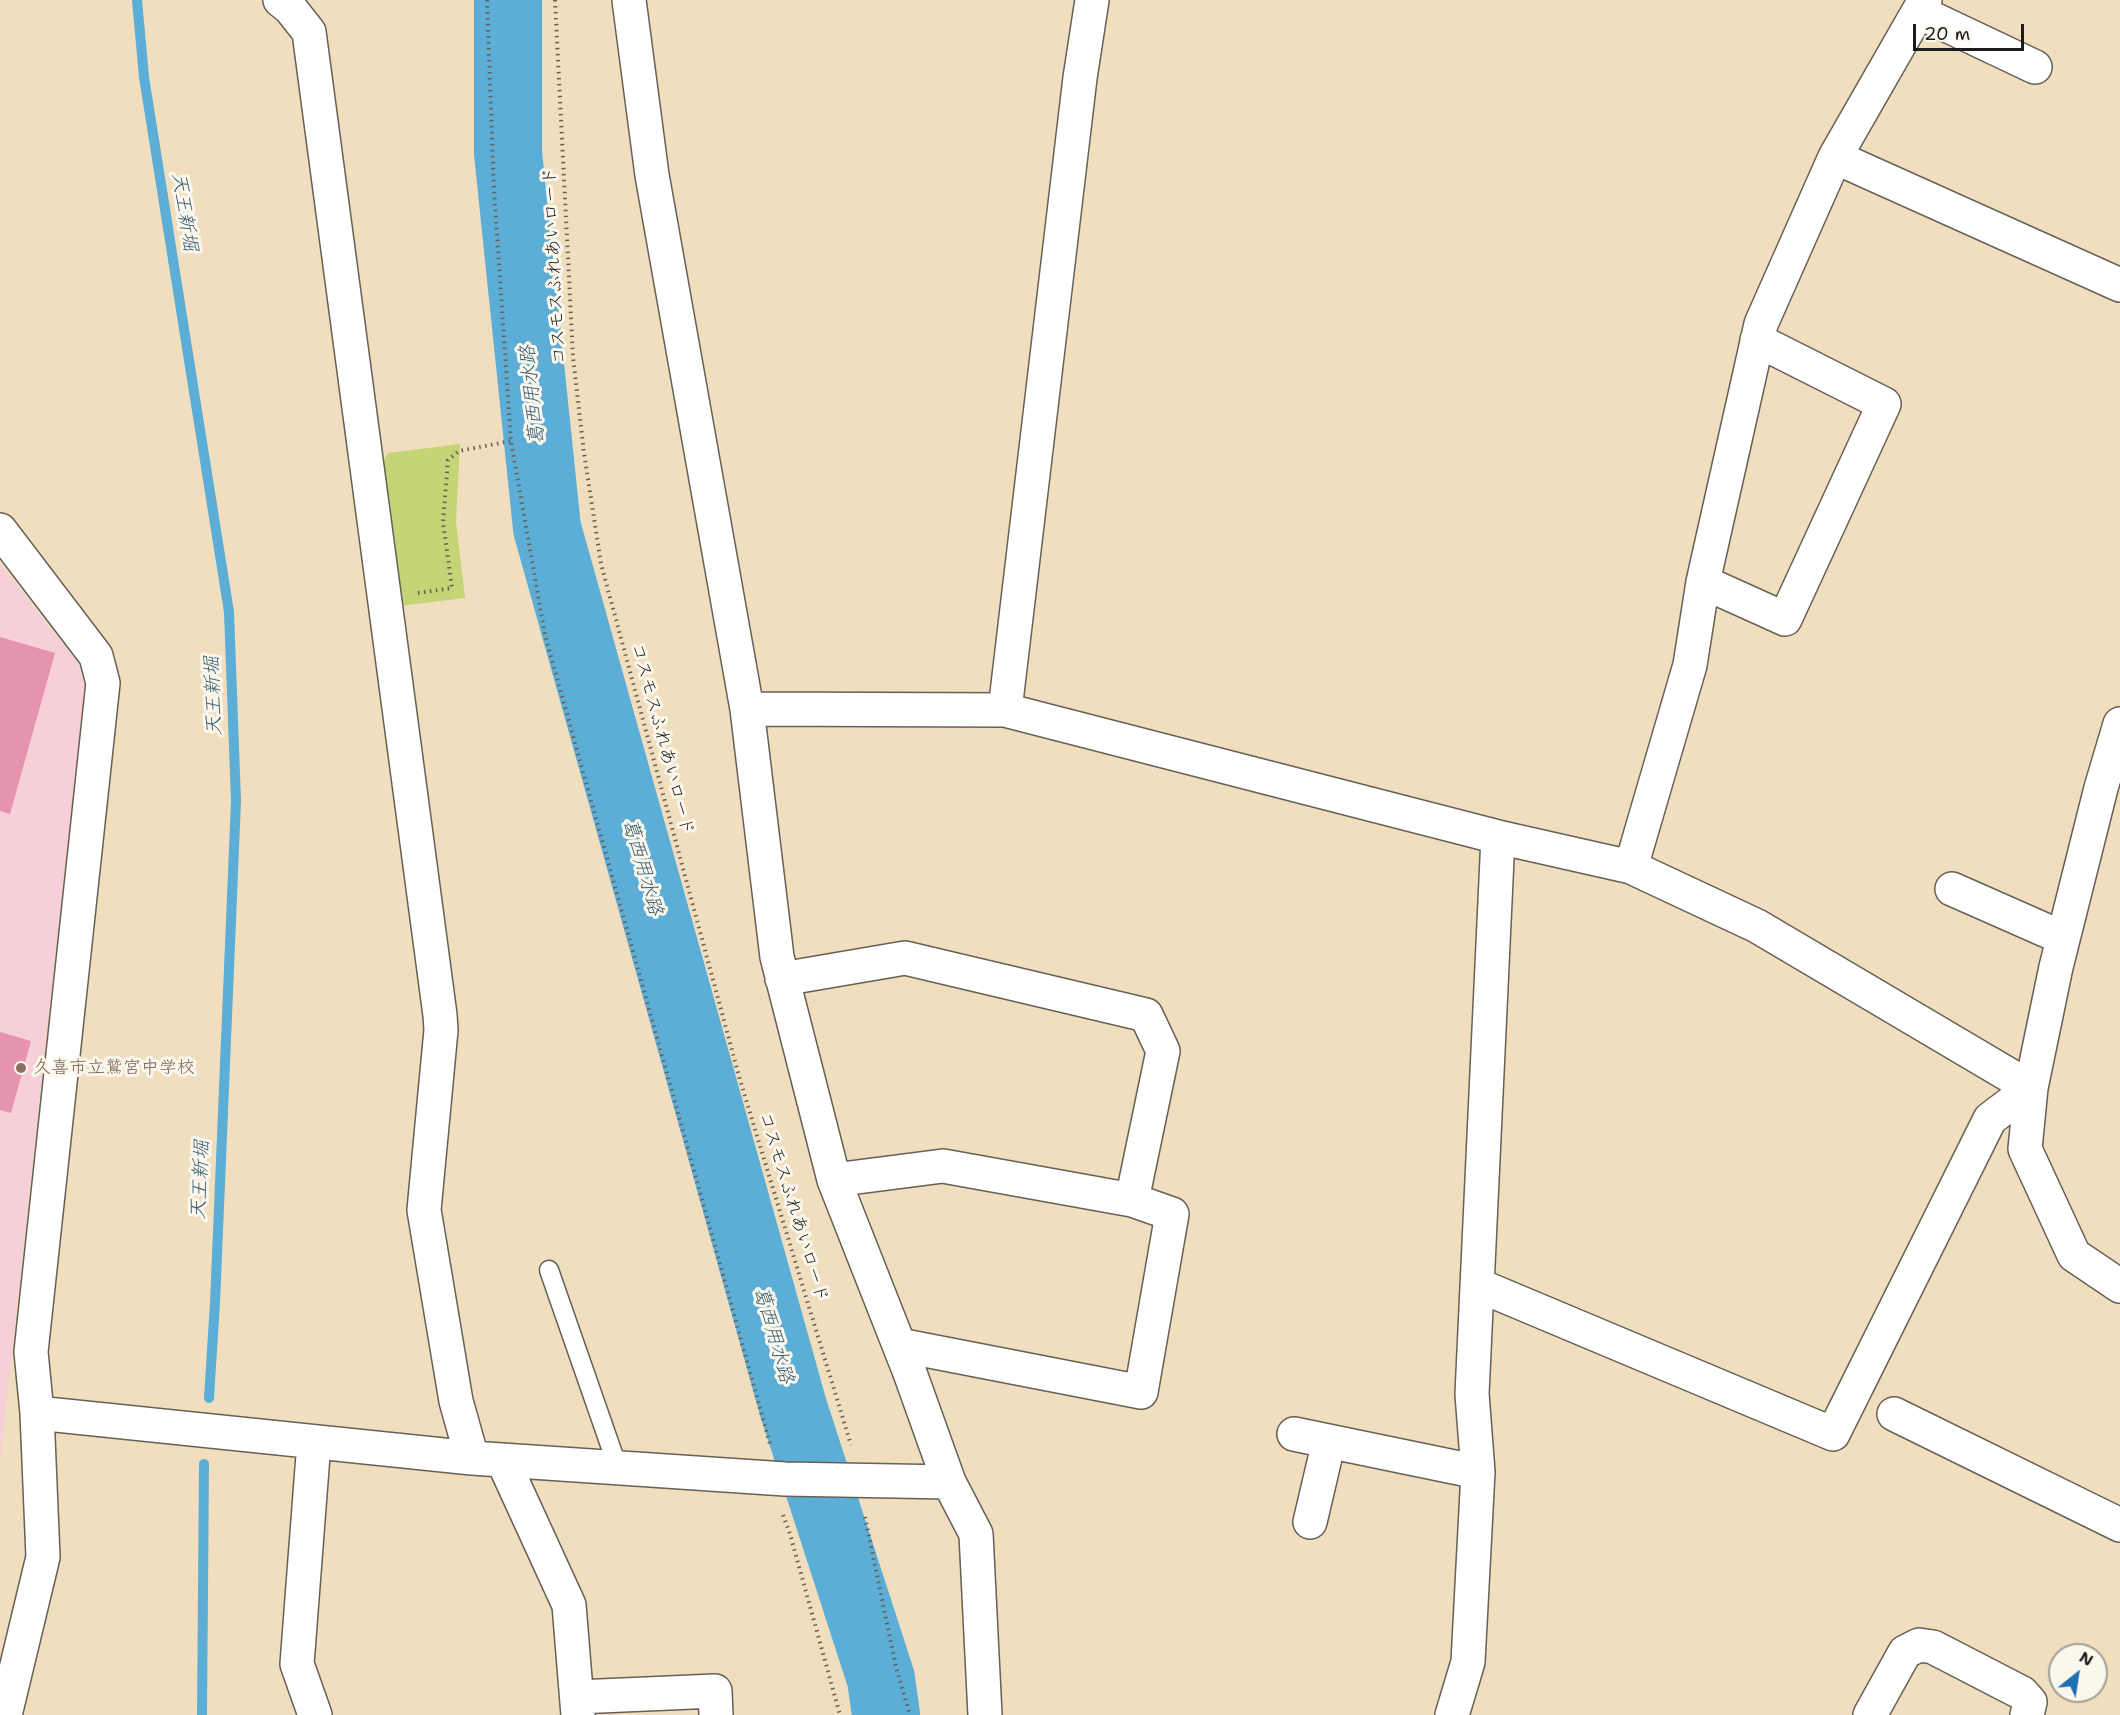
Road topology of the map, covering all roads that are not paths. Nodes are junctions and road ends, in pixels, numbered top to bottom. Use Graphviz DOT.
graph roads {
  1 [pos="280,0"];
  2 [pos="629,0"];
  3 [pos="1092,0"];
  4 [pos="1922,6"];
  5 [pos="2035,68"];
  6 [pos="1835,157"];
  7 [pos="2120,285"];
  8 [pos="1756,340"];
  9 [pos="0,530"];
  10 [pos="1703,582"];
  11 [pos="747,709"];
  12 [pos="1005,710"];
  13 [pos="2120,724"];
  14 [pos="1498,837"];
  15 [pos="1631,867"];
  16 [pos="1952,889"];
  17 [pos="2063,938"];
  18 [pos="782,979"];
  19 [pos="2031,1088"];
  20 [pos="834,1180"];
  21 [pos="1132,1200"];
  22 [pos="549,1270"];
  23 [pos="1478,1285"];
  24 [pos="2120,1286"];
  25 [pos="899,1345"];
  26 [pos="37,1413"];
  27 [pos="1894,1414"];
  28 [pos="1294,1434"];
  29 [pos="1329,1441"];
  30 [pos="314,1442"];
  31 [pos="487,1459"];
  32 [pos="618,1468"];
  33 [pos="1478,1472"];
  34 [pos="949,1482"];
  35 [pos="1310,1522"];
  36 [pos="2120,1525"];
  37 [pos="577,1706"];
  38 [pos="5,1715"];
  39 [pos="315,1715"];
  40 [pos="716,1715"];
  41 [pos="985,1715"];
  42 [pos="1452,1715"];
  43 [pos="1870,1715"];
  44 [pos="2027,1715"];
  1 -- 31 [label="street"];
  2 -- 11 [label="street"];
  3 -- 12 [label="street"];
  4 -- 5 [label="street"];
  4 -- 6 [label="street"];
  6 -- 7 [label="street"];
  6 -- 8 [label="street"];
  8 -- 10 [label="street"];
  8 -- 10 [label="street"];
  9 -- 26 [label="street"];
  10 -- 15 [label="street"];
  11 -- 12 [label="street"];
  11 -- 18 [label="street"];
  12 -- 14 [label="street"];
  13 -- 17 [label="street"];
  14 -- 15 [label="street"];
  14 -- 23 [label="street"];
  15 -- 19 [label="street"];
  16 -- 17 [label="street"];
  17 -- 19 [label="street"];
  18 -- 20 [label="street"];
  18 -- 21 [label="street"];
  19 -- 23 [label="street"];
  19 -- 24 [label="street"];
  20 -- 21 [label="street"];
  20 -- 25 [label="street"];
  21 -- 25 [label="street"];
  22 -- 32 [label="lane"];
  23 -- 33 [label="street"];
  25 -- 34 [label="street"];
  26 -- 30 [label="street"];
  26 -- 38 [label="street"];
  27 -- 36 [label="street"];
  28 -- 29 [label="street"];
  29 -- 33 [label="street"];
  29 -- 35 [label="street"];
  30 -- 31 [label="street"];
  30 -- 39 [label="street"];
  31 -- 32 [label="street"];
  31 -- 37 [label="street"];
  32 -- 34 [label="street"];
  33 -- 42 [label="street"];
  34 -- 41 [label="street"];
  37 -- 40 [label="street"];
  43 -- 44 [label="street"];
}
